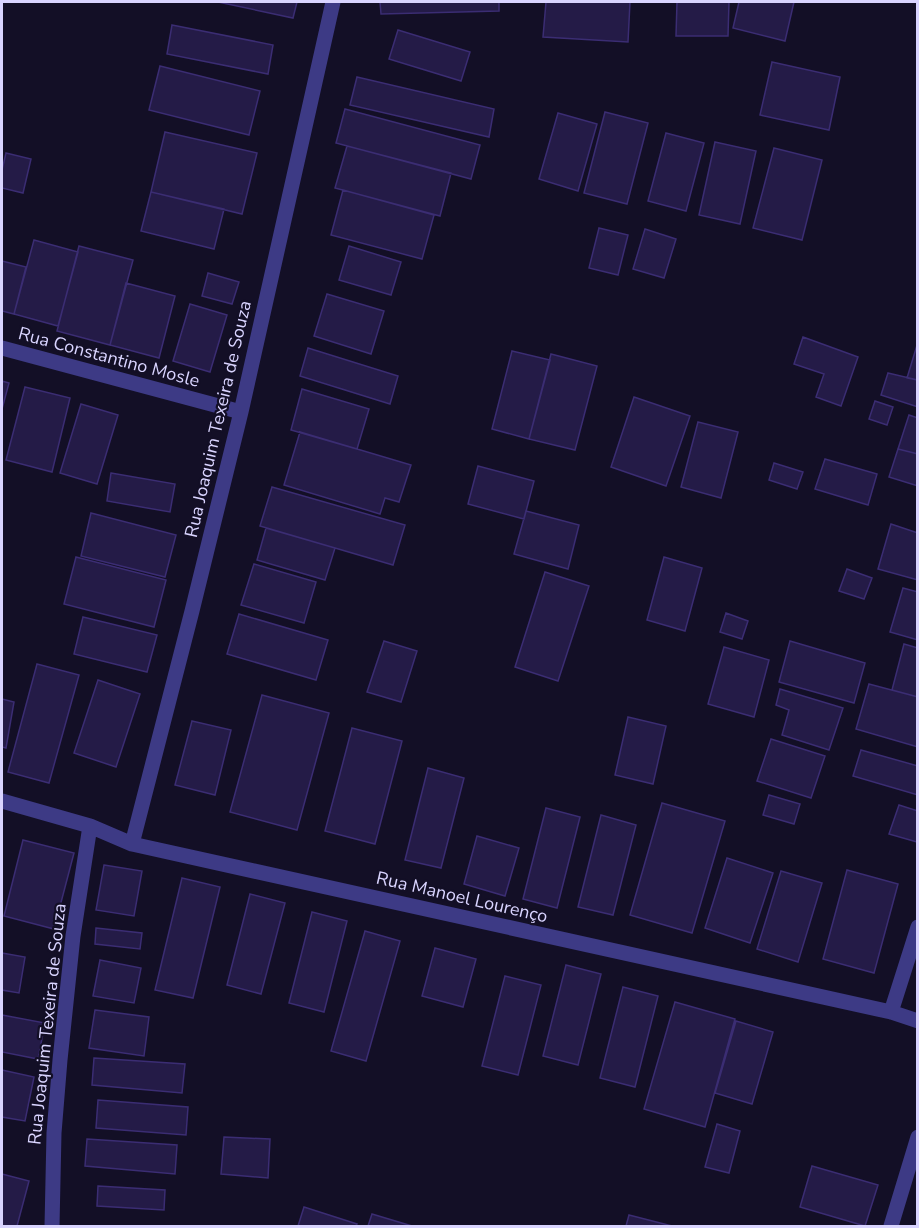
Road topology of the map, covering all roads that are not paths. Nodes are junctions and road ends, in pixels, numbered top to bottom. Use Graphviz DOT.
graph roads {
  1 [pos="333,2"];
  2 [pos="2,348"];
  3 [pos="241,412"];
  4 [pos="2,801"];
  5 [pos="90,826"];
  6 [pos="132,843"];
  7 [pos="918,927"];
  8 [pos="891,1012"];
  9 [pos="918,1020"];
  10 [pos="918,1137"];
  11 [pos="52,1227"];
  12 [pos="891,1227"];
  1 -- 3 [label="street, Rua Joaquim Texeira de Souza"];
  2 -- 3 [label="street, Rua Constantino Mosle"];
  3 -- 6 [label="street, Rua Joaquim Texeira de Souza"];
  4 -- 5 [label="street, Rua Manoel Lourenço"];
  5 -- 6 [label="street, Rua Manoel Lourenço"];
  5 -- 11 [label="street, Rua Joaquim Texeira de Souza"];
  6 -- 8 [label="street, Rua Manoel Lourenço"];
  7 -- 8 [label="street"];
  8 -- 9 [label="street, Rua Manoel Lourenço"];
  10 -- 12 [label="street"];
}
